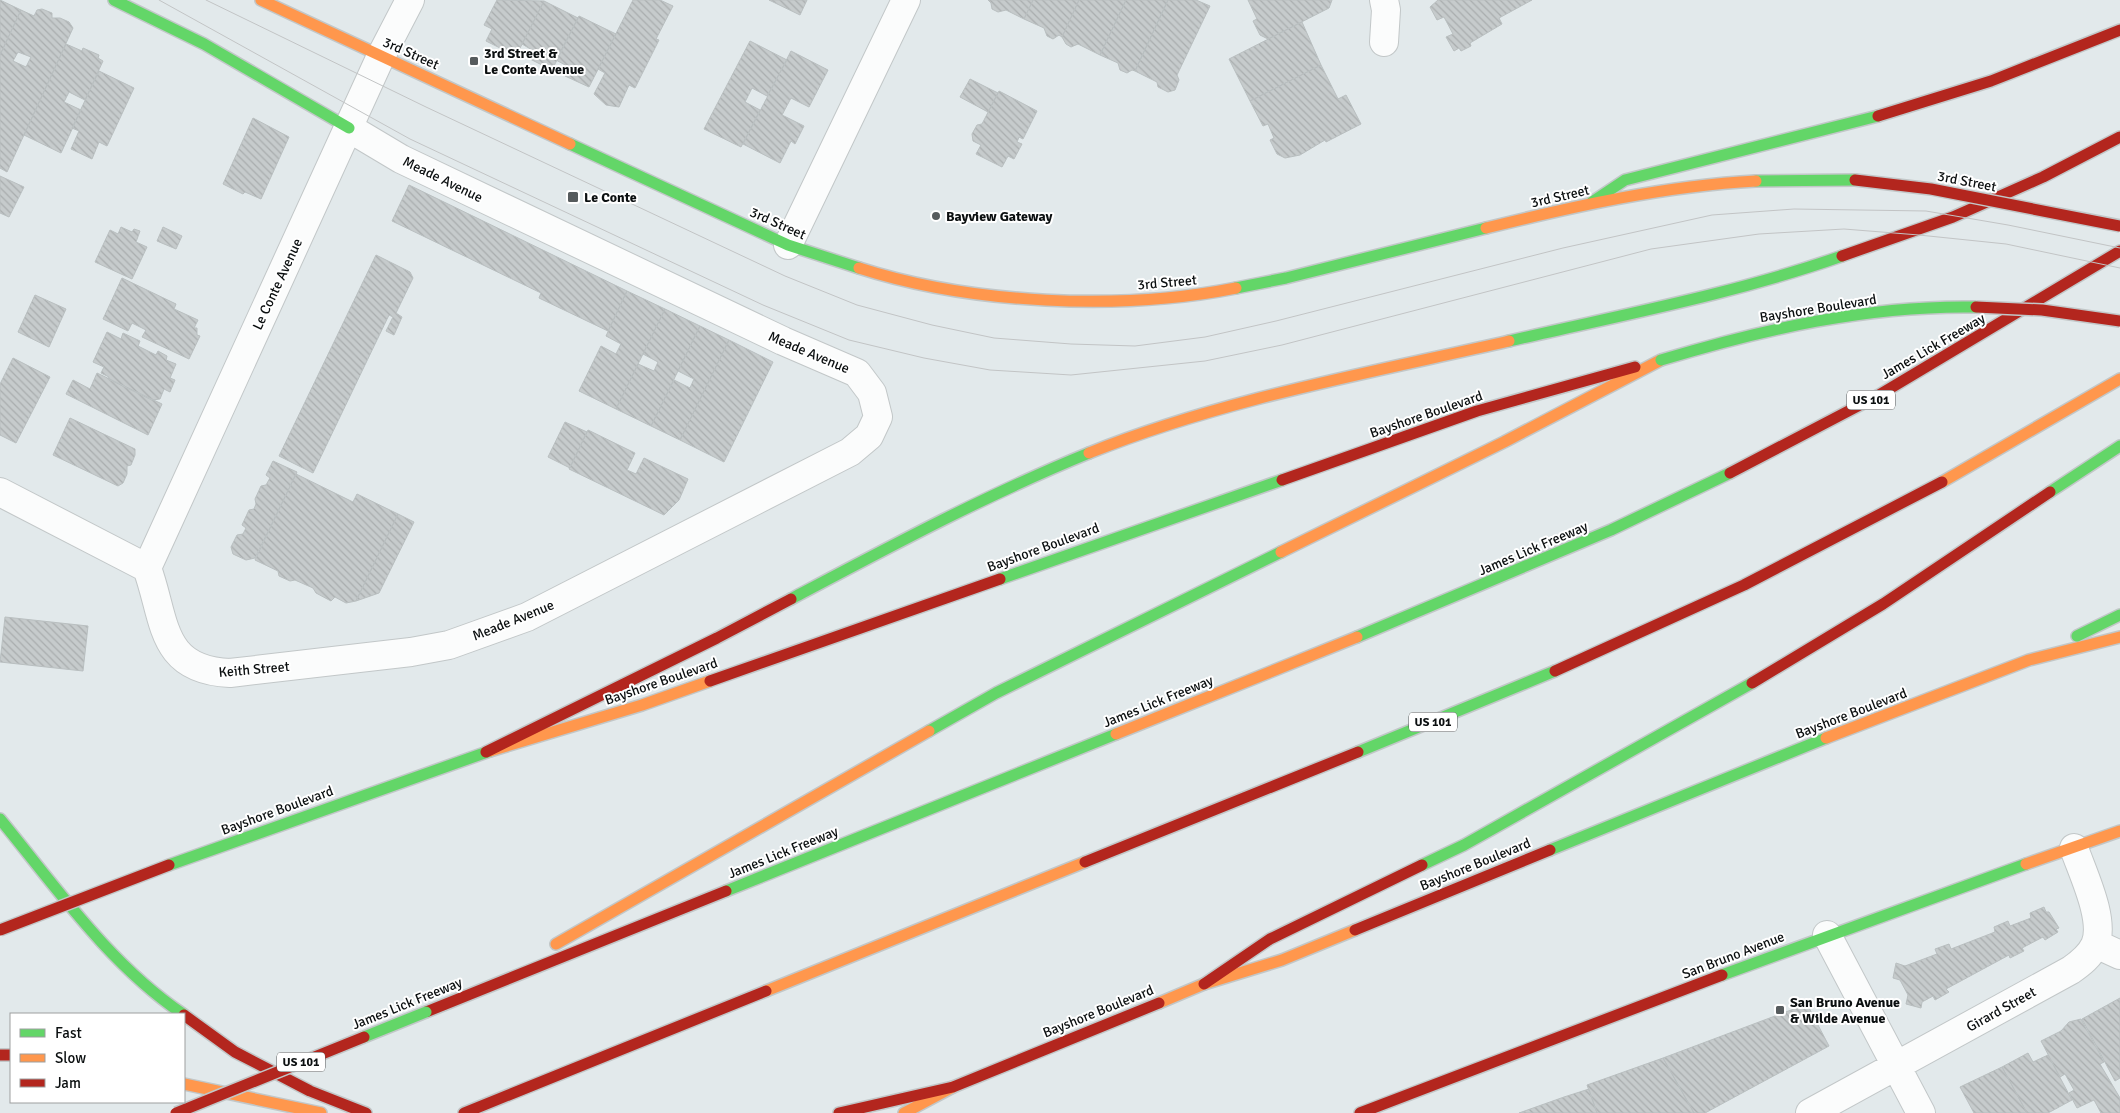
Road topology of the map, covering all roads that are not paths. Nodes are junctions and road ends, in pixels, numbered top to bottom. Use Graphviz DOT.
graph roads {
  1 [pos="114,0"];
  2 [pos="261,0"];
  3 [pos="410,0"];
  4 [pos="906,0"];
  5 [pos="1384,0"];
  6 [pos="2120,30"];
  7 [pos="1384,42"];
  8 [pos="381,56"];
  9 [pos="349,128"];
  10 [pos="2120,137"];
  11 [pos="1592,202"];
  12 [pos="2120,226"];
  13 [pos="788,245"];
  14 [pos="2120,251"];
  15 [pos="2120,321"];
  16 [pos="1661,360"];
  17 [pos="2120,379"];
  18 [pos="2120,446"];
  19 [pos="0,492"];
  20 [pos="147,568"];
  21 [pos="2120,615"];
  22 [pos="2120,637"];
  23 [pos="411,652"];
  24 [pos="2029,660"];
  25 [pos="486,752"];
  26 [pos="0,820"];
  27 [pos="2120,831"];
  28 [pos="2074,848"];
  29 [pos="0,930"];
  30 [pos="1827,935"];
  31 [pos="2108,949"];
  32 [pos="1204,984"];
  33 [pos="465,996"];
  34 [pos="180,1013"];
  35 [pos="185,1016"];
  36 [pos="1896,1067"];
  37 [pos="185,1084"];
  38 [pos="953,1086"];
  39 [pos="176,1113"];
  40 [pos="321,1113"];
  41 [pos="366,1113"];
  42 [pos="464,1113"];
  43 [pos="839,1113"];
  44 [pos="904,1113"];
  45 [pos="1360,1113"];
  46 [pos="1810,1113"];
  47 [pos="1921,1113"];
  1 -- 9 [label="main road"];
  2 -- 8 [label="main road, 3rd Street"];
  3 -- 8 [label="street, Le Conte Avenue"];
  4 -- 13 [label="street"];
  5 -- 7 [label="street"];
  6 -- 11 [label="main road"];
  8 -- 9 [label="street, Le Conte Avenue"];
  8 -- 13 [label="main road, 3rd Street"];
  9 -- 20 [label="street, Le Conte Avenue"];
  9 -- 23 [label="street, Meade Avenue"];
  10 -- 25 [label="main road"];
  11 -- 12 [label="main road, 3rd Street, bridge"];
  11 -- 13 [label="main road, 3rd Street"];
  14 -- 33 [label="main road, James Lick Freeway / US 101"];
  15 -- 16 [label="main road, Bayshore Boulevard, bridge"];
  16 -- 25 [label="main road, Bayshore Boulevard"];
  16 -- 33 [label="main road"];
  17 -- 42 [label="main road, US 101"];
  18 -- 32 [label="main road"];
  19 -- 20 [label="street"];
  20 -- 23 [label="street, Keith Street"];
  21 -- 24 [label="main road"];
  22 -- 24 [label="main road, Bayshore Boulevard"];
  24 -- 32 [label="main road, Bayshore Boulevard"];
  25 -- 29 [label="main road, Bayshore Boulevard, bridge"];
  26 -- 34 [label="main road"];
  27 -- 28 [label="main road, San Bruno Avenue"];
  28 -- 30 [label="main road, San Bruno Avenue"];
  28 -- 31 [label="street, Girard Street"];
  30 -- 36 [label="street"];
  30 -- 45 [label="main road, San Bruno Avenue"];
  31 -- 36 [label="street, Girard Street"];
  32 -- 38 [label="main road, Bayshore Boulevard"];
  33 -- 39 [label="main road, James Lick Freeway / US 101, bridge"];
  35 -- 41 [label="main road"];
  36 -- 46 [label="street, Girard Street"];
  36 -- 47 [label="street"];
  37 -- 40 [label="main road"];
  38 -- 43 [label="main road, Bayshore Boulevard"];
  38 -- 44 [label="main road"];
}
